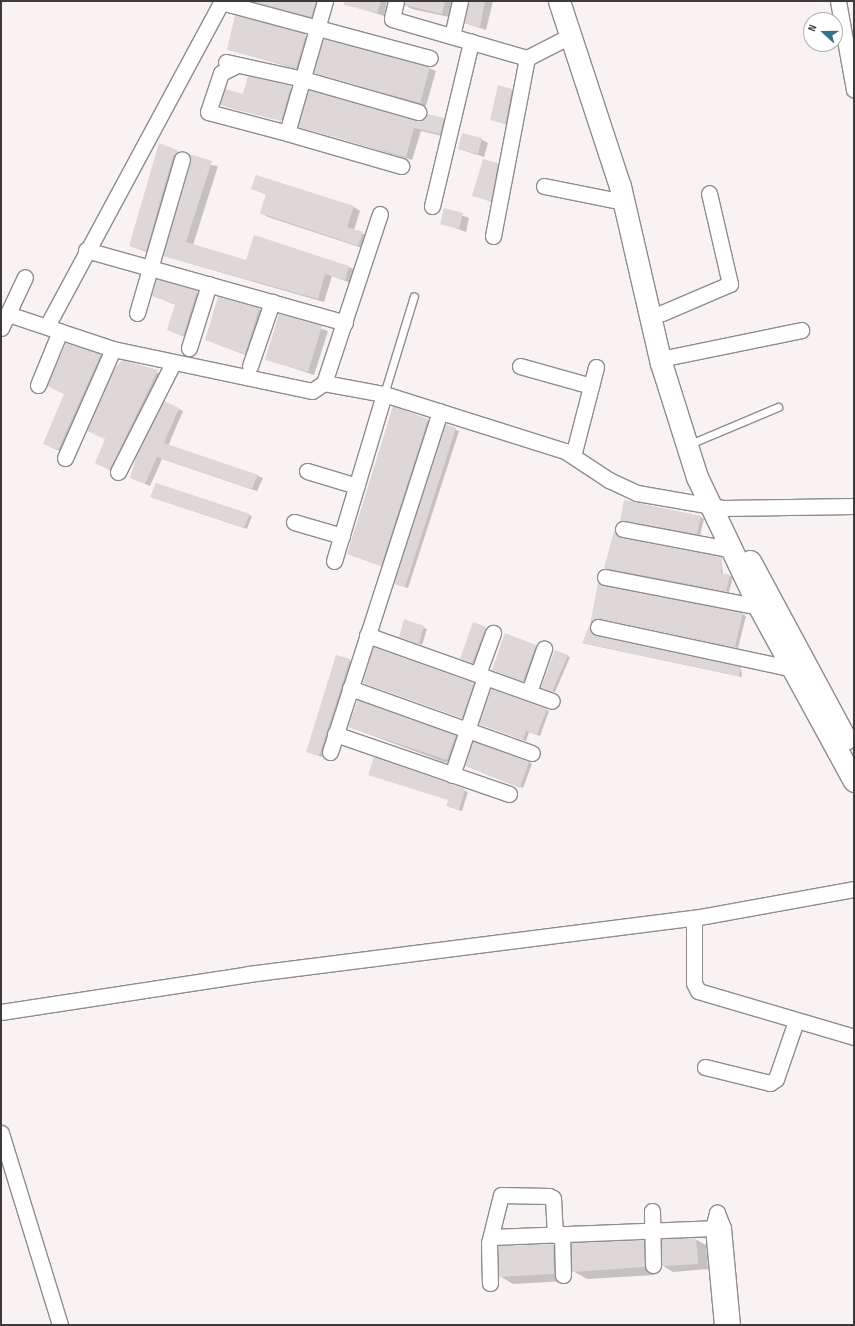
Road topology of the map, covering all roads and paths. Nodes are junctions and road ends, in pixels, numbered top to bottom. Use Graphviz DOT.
graph roads {
  1 [pos="325,1"];
  2 [pos="396,1"];
  3 [pos="460,1"];
  4 [pos="838,1"];
  5 [pos="221,2"];
  6 [pos="568,14"];
  7 [pos="318,26"];
  8 [pos="452,36"];
  9 [pos="471,42"];
  10 [pos="430,58"];
  11 [pos="528,58"];
  12 [pos="303,79"];
  13 [pos="854,90"];
  14 [pos="418,112"];
  15 [pos="287,133"];
  16 [pos="182,159"];
  17 [pos="400,166"];
  18 [pos="544,186"];
  19 [pos="709,193"];
  20 [pos="624,202"];
  21 [pos="432,206"];
  22 [pos="380,214"];
  23 [pos="493,236"];
  24 [pos="86,250"];
  25 [pos="150,268"];
  26 [pos="25,277"];
  27 [pos="209,284"];
  28 [pos="414,296"];
  29 [pos="272,302"];
  30 [pos="137,313"];
  31 [pos="662,313"];
  32 [pos="8,314"];
  33 [pos="345,323"];
  34 [pos="50,327"];
  35 [pos="1,328"];
  36 [pos="801,330"];
  37 [pos="190,348"];
  38 [pos="113,349"];
  39 [pos="670,356"];
  40 [pos="172,363"];
  41 [pos="250,366"];
  42 [pos="520,366"];
  43 [pos="596,367"];
  44 [pos="324,383"];
  45 [pos="38,385"];
  46 [pos="591,386"];
  47 [pos="384,394"];
  48 [pos="778,407"];
  49 [pos="440,411"];
  50 [pos="697,441"];
  51 [pos="573,456"];
  52 [pos="65,458"];
  53 [pos="307,471"];
  54 [pos="118,472"];
  55 [pos="357,486"];
  56 [pos="854,506"];
  57 [pos="717,507"];
  58 [pos="294,522"];
  59 [pos="623,529"];
  60 [pos="342,536"];
  61 [pos="729,549"];
  62 [pos="334,561"];
  63 [pos="605,577"];
  64 [pos="759,608"];
  65 [pos="598,627"];
  66 [pos="493,634"];
  67 [pos="367,635"];
  68 [pos="544,649"];
  69 [pos="797,663"];
  70 [pos="481,676"];
  71 [pos="350,688"];
  72 [pos="529,692"];
  73 [pos="552,701"];
  74 [pos="467,730"];
  75 [pos="335,734"];
  76 [pos="330,752"];
  77 [pos="532,753"];
  78 [pos="854,754"];
  79 [pos="452,775"];
  80 [pos="854,781"];
  81 [pos="509,794"];
  82 [pos="854,889"];
  83 [pos="694,918"];
  84 [pos="1,1012"];
  85 [pos="796,1021"];
  86 [pos="854,1037"];
  87 [pos="705,1067"];
  88 [pos="1,1133"];
  89 [pos="652,1211"];
  90 [pos="713,1228"];
  91 [pos="652,1231"];
  92 [pos="558,1235"];
  93 [pos="492,1237"];
  94 [pos="653,1265"];
  95 [pos="563,1275"];
  96 [pos="490,1283"];
  97 [pos="60,1325"];
  98 [pos="722,1325"];
  99 [pos="732,1325"];
  1 -- 7 [label="street"];
  2 -- 8 [label="street"];
  3 -- 8 [label="street"];
  4 -- 13 [label="street"];
  5 -- 7 [label="street"];
  5 -- 24 [label="street"];
  6 -- 11 [label="street"];
  6 -- 20 [label="street"];
  6 -- 31 [label="street"];
  7 -- 10 [label="street"];
  7 -- 12 [label="street"];
  8 -- 9 [label="street"];
  9 -- 11 [label="street"];
  9 -- 21 [label="street"];
  11 -- 23 [label="street"];
  12 -- 14 [label="street"];
  12 -- 15 [label="street"];
  12 -- 15 [label="street"];
  15 -- 17 [label="street"];
  16 -- 25 [label="street"];
  18 -- 20 [label="street"];
  19 -- 31 [label="street"];
  20 -- 57 [label="street"];
  22 -- 33 [label="street"];
  24 -- 25 [label="street"];
  24 -- 34 [label="street"];
  25 -- 27 [label="street"];
  25 -- 30 [label="street"];
  26 -- 32 [label="street"];
  27 -- 29 [label="street"];
  27 -- 37 [label="street"];
  28 -- 47 [label="lane"];
  29 -- 33 [label="street"];
  29 -- 41 [label="street"];
  31 -- 39 [label="street"];
  32 -- 34 [label="street"];
  32 -- 35 [label="street"];
  33 -- 44 [label="street"];
  34 -- 38 [label="street"];
  34 -- 45 [label="street"];
  36 -- 39 [label="street"];
  38 -- 40 [label="street"];
  38 -- 52 [label="street"];
  39 -- 50 [label="street"];
  40 -- 44 [label="street"];
  40 -- 54 [label="street"];
  42 -- 46 [label="street"];
  43 -- 46 [label="street"];
  44 -- 47 [label="street"];
  46 -- 51 [label="street"];
  47 -- 49 [label="street"];
  47 -- 55 [label="street"];
  48 -- 50 [label="lane"];
  49 -- 51 [label="street"];
  49 -- 67 [label="street"];
  50 -- 57 [label="street"];
  51 -- 57 [label="street"];
  53 -- 55 [label="street"];
  55 -- 60 [label="street"];
  56 -- 57 [label="street"];
  57 -- 61 [label="street"];
  57 -- 69 [label="street"];
  58 -- 60 [label="street"];
  59 -- 61 [label="street"];
  60 -- 62 [label="street"];
  61 -- 64 [label="street"];
  63 -- 64 [label="street"];
  64 -- 69 [label="street"];
  65 -- 69 [label="street"];
  66 -- 70 [label="street"];
  67 -- 70 [label="street"];
  67 -- 71 [label="street"];
  68 -- 72 [label="street"];
  69 -- 78 [label="street"];
  69 -- 80 [label="street"];
  70 -- 72 [label="street"];
  70 -- 74 [label="street"];
  71 -- 74 [label="street"];
  71 -- 75 [label="street"];
  72 -- 73 [label="street"];
  74 -- 77 [label="street"];
  74 -- 79 [label="street"];
  75 -- 76 [label="street"];
  75 -- 79 [label="street"];
  79 -- 81 [label="street"];
  82 -- 83 [label="street"];
  83 -- 84 [label="street"];
  83 -- 85 [label="street"];
  85 -- 86 [label="street"];
  85 -- 87 [label="street"];
  88 -- 97 [label="street"];
  89 -- 91 [label="street"];
  90 -- 91 [label="street"];
  90 -- 98 [label="street"];
  90 -- 99 [label="street"];
  91 -- 92 [label="street"];
  91 -- 94 [label="street"];
  92 -- 93 [label="street"];
  92 -- 93 [label="street"];
  92 -- 95 [label="street"];
  93 -- 96 [label="street"];
}
